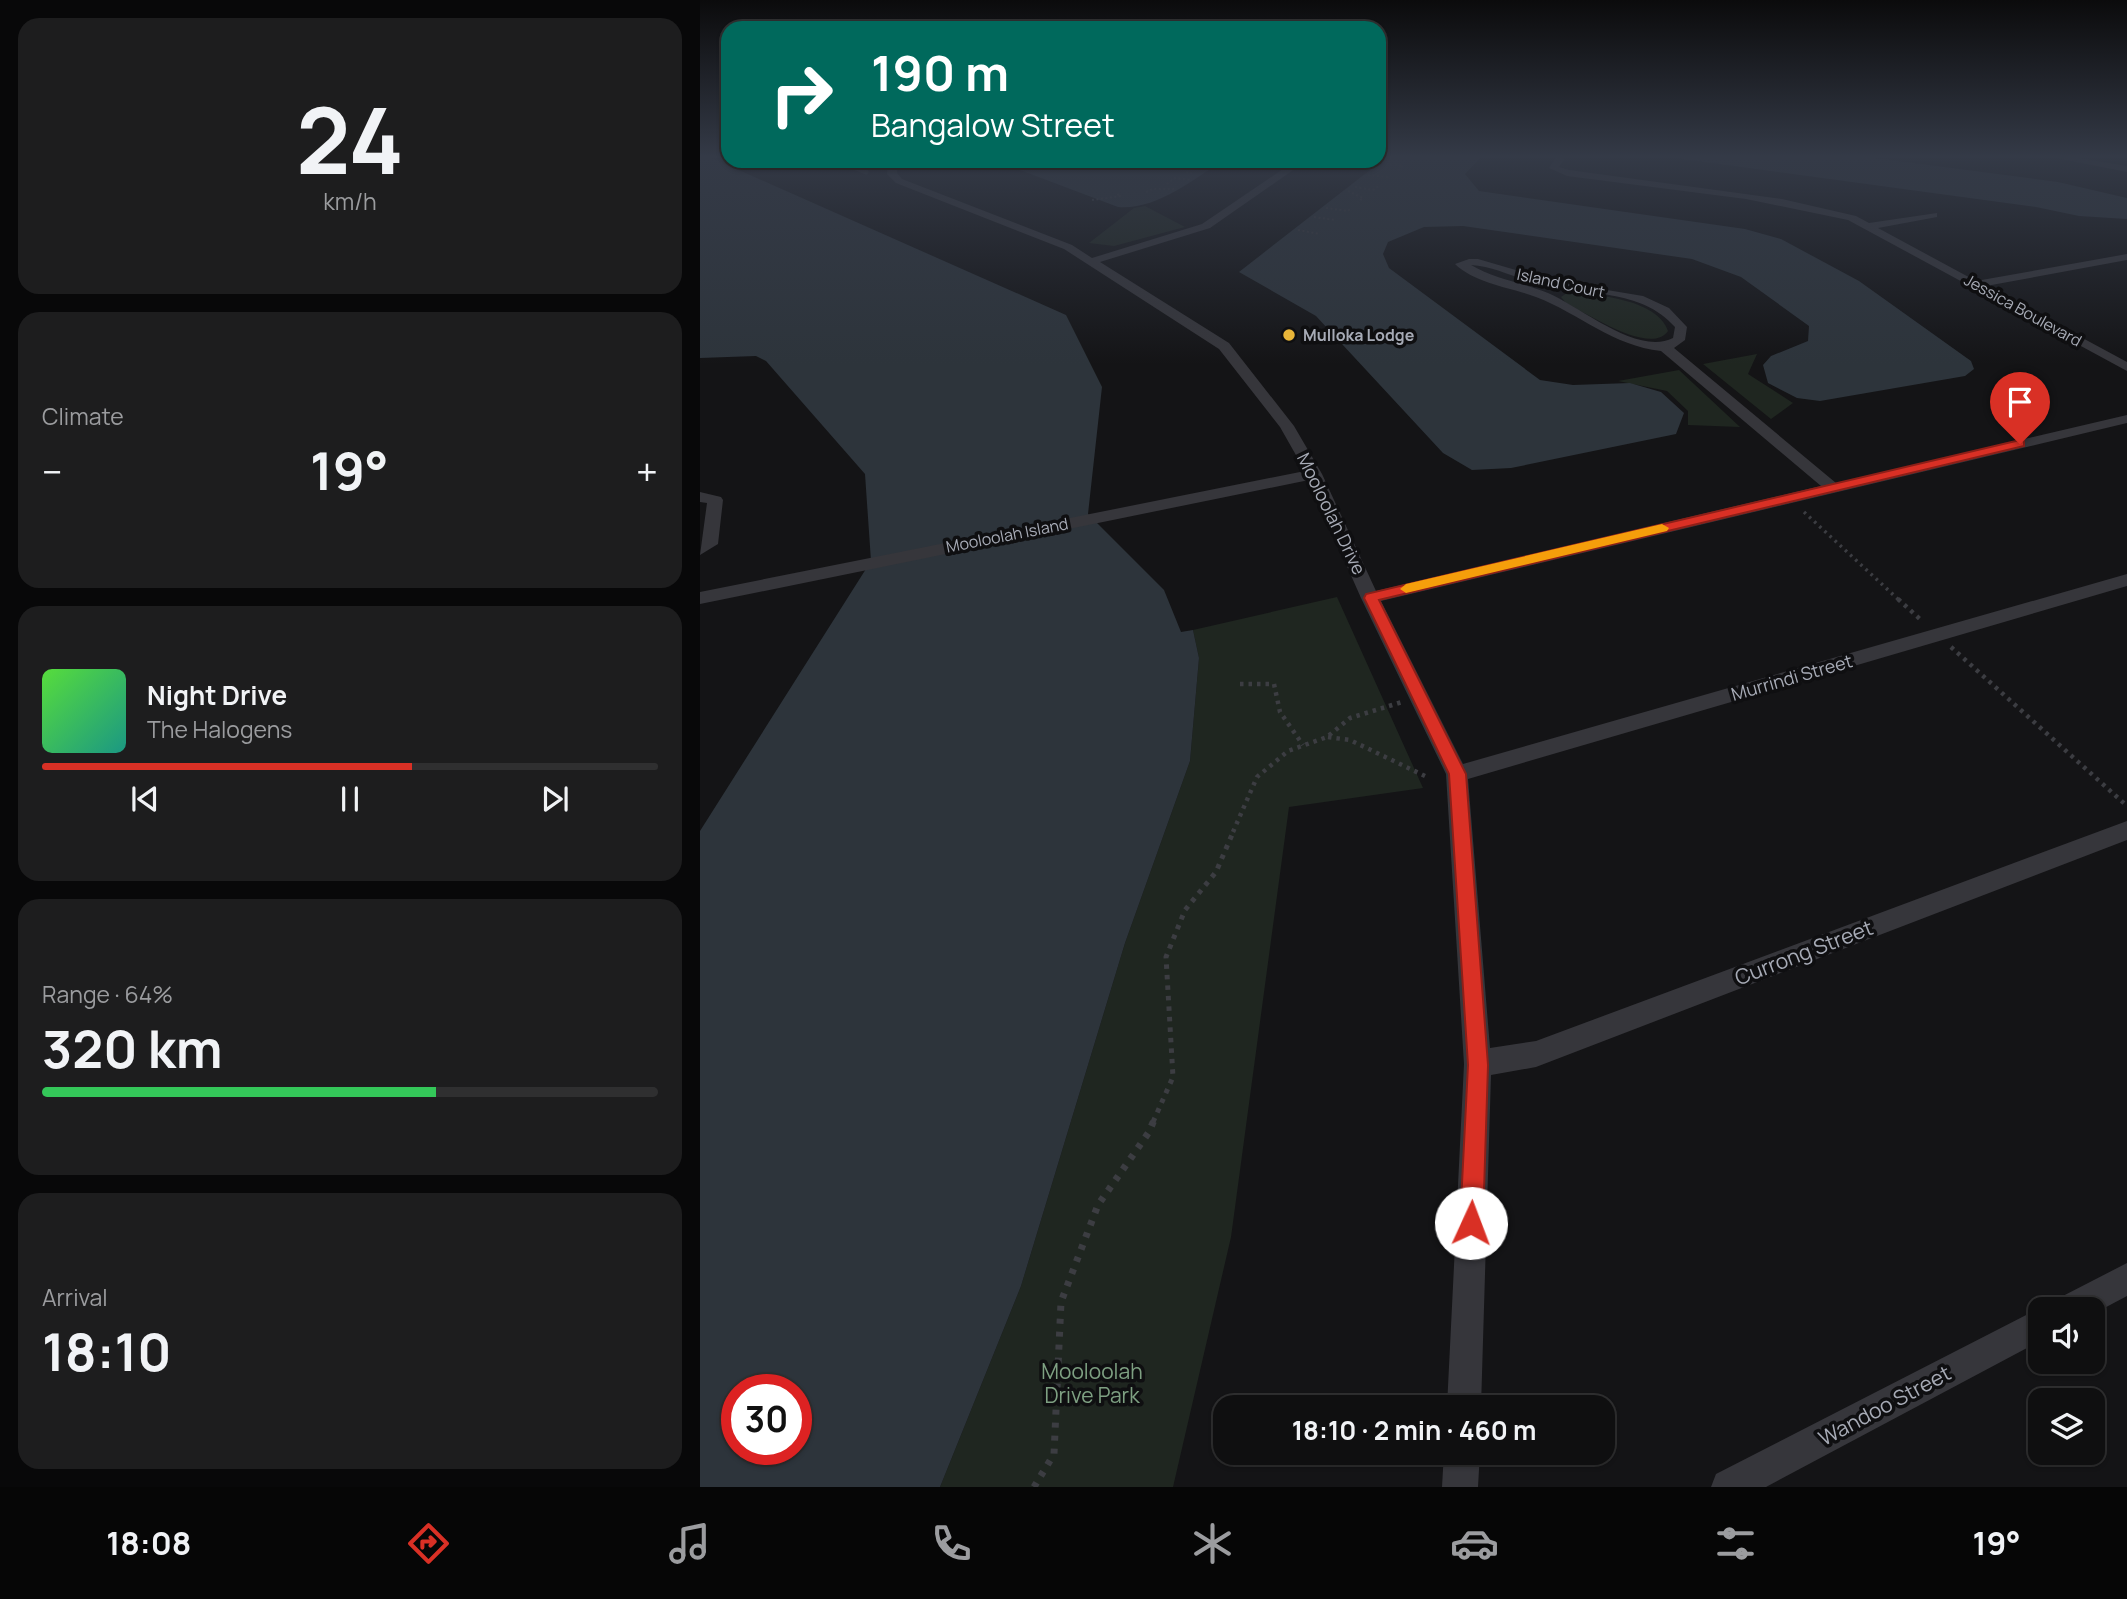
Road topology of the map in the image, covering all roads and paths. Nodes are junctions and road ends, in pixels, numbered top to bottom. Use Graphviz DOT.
graph roads {
  1 [pos="1013,225"];
  2 [pos="1207,225"];
  3 [pos="1873,225"];
  4 [pos="1869,226"];
  5 [pos="1298,230"];
  6 [pos="1320,234"];
  7 [pos="2127,257"];
  8 [pos="1093,261"];
  9 [pos="1976,284"];
  10 [pos="1562,286"];
  11 [pos="1545,296"];
  12 [pos="1665,347"];
  13 [pos="2127,367"];
  14 [pos="2127,419"];
  15 [pos="1314,474"];
  16 [pos="1833,488"];
  17 [pos="700,497"];
  18 [pos="1788,498"];
  19 [pos="700,550"];
  20 [pos="2127,580"];
  21 [pos="700,598"];
  22 [pos="1370,598"];
  23 [pos="1938,636"];
  24 [pos="1240,684"];
  25 [pos="1419,695"];
  26 [pos="1327,737"];
  27 [pos="1303,745"];
  28 [pos="1457,774"];
  29 [pos="1425,776"];
  30 [pos="2127,806"];
  31 [pos="2127,831"];
  32 [pos="1478,1065"];
  33 [pos="2127,1279"];
  34 [pos="2093,1297"];
  35 [pos="2028,1330"];
  36 [pos="1464,1395"];
  37 [pos="1461,1465"];
  38 [pos="1034,1487"];
  39 [pos="1460,1487"];
  40 [pos="1729,1487"];
  1 -- 8 [label="street, Mooloolah Drive"];
  2 -- 8 [label="street"];
  3 -- 4 [label="street"];
  4 -- 9 [label="street, Jessica Boulevard"];
  5 -- 6 [label="path"];
  7 -- 9 [label="street"];
  8 -- 15 [label="street, Mooloolah Drive"];
  9 -- 13 [label="street, Jessica Boulevard"];
  10 -- 11 [label="street"];
  10 -- 11 [label="street, Island Court"];
  10 -- 12 [label="street, Island Court"];
  11 -- 12 [label="street, Island Court"];
  12 -- 16 [label="street"];
  14 -- 16 [label="street"];
  15 -- 21 [label="street, Mooloolah Island"];
  15 -- 22 [label="street, Mooloolah Drive"];
  16 -- 18 [label="street"];
  17 -- 19 [label="street"];
  18 -- 22 [label="street"];
  18 -- 23 [label="path"];
  20 -- 23 [label="street, Murrindi Street"];
  22 -- 25 [label="street, Mooloolah Drive"];
  23 -- 28 [label="street, Murrindi Street"];
  23 -- 30 [label="path"];
  24 -- 27 [label="path"];
  25 -- 26 [label="path"];
  25 -- 28 [label="street, Mooloolah Drive"];
  26 -- 27 [label="path"];
  26 -- 29 [label="path"];
  27 -- 38 [label="path"];
  28 -- 32 [label="street, Mooloolah Drive"];
  31 -- 32 [label="street, Currong Street"];
  32 -- 36 [label="street, Mooloolah Drive"];
  33 -- 34 [label="street"];
  35 -- 40 [label="street, Wandoo Street"];
  37 -- 39 [label="street"];
}
